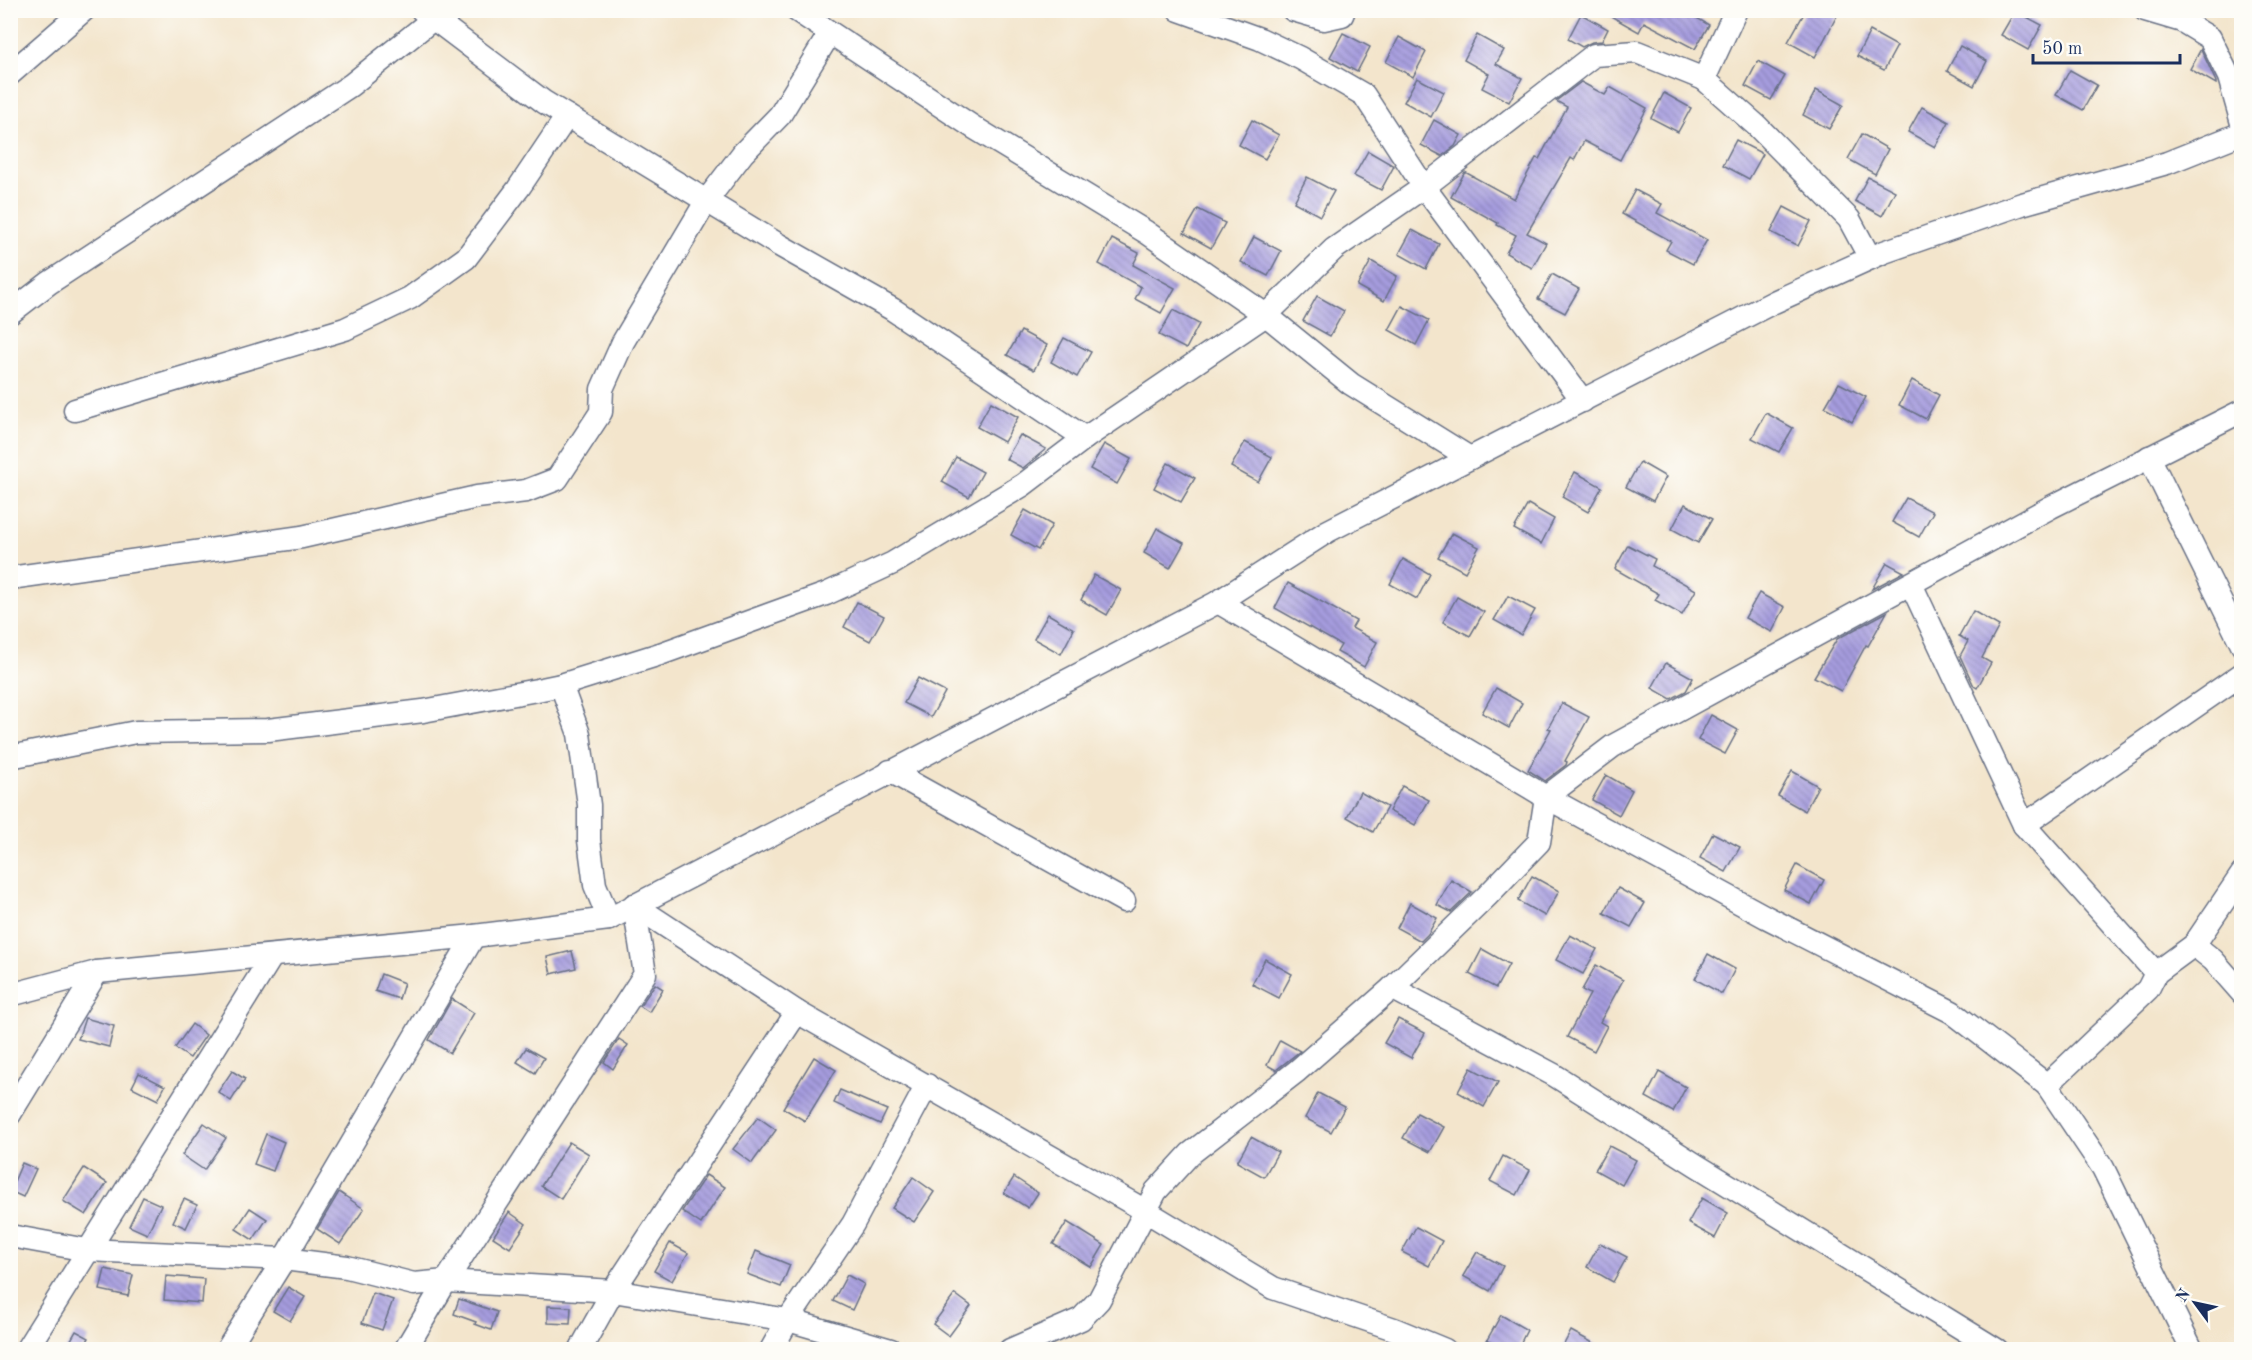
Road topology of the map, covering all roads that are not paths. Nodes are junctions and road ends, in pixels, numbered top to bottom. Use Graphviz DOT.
graph roads {
  1 [pos="84,10"];
  2 [pos="796,10"];
  3 [pos="1179,10"];
  4 [pos="1293,10"];
  5 [pos="1344,10"];
  6 [pos="1736,10"];
  7 [pos="2145,10"];
  8 [pos="432,14"];
  9 [pos="830,33"];
  10 [pos="10,74"];
  11 [pos="1704,78"];
  12 [pos="567,116"];
  13 [pos="2241,123"];
  14 [pos="2241,133"];
  15 [pos="1424,188"];
  16 [pos="707,200"];
  17 [pos="1870,258"];
  18 [pos="10,313"];
  19 [pos="1266,315"];
  20 [pos="1582,401"];
  21 [pos="75,410"];
  22 [pos="2241,411"];
  23 [pos="1085,438"];
  24 [pos="2149,457"];
  25 [pos="1470,458"];
  26 [pos="10,578"];
  27 [pos="1911,584"];
  28 [pos="1218,602"];
  29 [pos="2241,645"];
  30 [pos="2241,674"];
  31 [pos="561,685"];
  32 [pos="10,757"];
  33 [pos="890,771"];
  34 [pos="1546,797"];
  35 [pos="2024,825"];
  36 [pos="2241,874"];
  37 [pos="1124,900"];
  38 [pos="634,906"];
  39 [pos="609,919"];
  40 [pos="474,936"];
  41 [pos="2194,945"];
  42 [pos="272,956"];
  43 [pos="97,972"];
  44 [pos="2156,973"];
  45 [pos="1392,988"];
  46 [pos="2241,993"];
  47 [pos="10,994"];
  48 [pos="797,1012"];
  49 [pos="927,1085"];
  50 [pos="2047,1085"];
  51 [pos="10,1114"];
  52 [pos="1144,1210"];
  53 [pos="10,1236"];
  54 [pos="87,1250"];
  55 [pos="284,1259"];
  56 [pos="446,1281"];
  57 [pos="613,1292"];
  58 [pos="788,1320"];
  59 [pos="26,1350"];
  60 [pos="226,1350"];
  61 [pos="405,1350"];
  62 [pos="580,1350"];
  63 [pos="771,1350"];
  64 [pos="891,1350"];
  65 [pos="1010,1350"];
  66 [pos="1445,1350"];
  67 [pos="1997,1350"];
  68 [pos="2192,1350"];
  1 -- 10 [label="street"];
  2 -- 9 [label="street"];
  3 -- 15 [label="street"];
  4 -- 5 [label="street"];
  6 -- 11 [label="street"];
  7 -- 13 [label="street"];
  8 -- 12 [label="street"];
  8 -- 18 [label="street"];
  9 -- 16 [label="street"];
  9 -- 19 [label="street"];
  11 -- 15 [label="street"];
  11 -- 17 [label="street"];
  12 -- 16 [label="street"];
  12 -- 21 [label="street"];
  14 -- 17 [label="street"];
  15 -- 19 [label="street"];
  15 -- 20 [label="street"];
  16 -- 23 [label="street"];
  16 -- 26 [label="street"];
  17 -- 20 [label="street"];
  19 -- 23 [label="street"];
  19 -- 25 [label="street"];
  20 -- 25 [label="street"];
  22 -- 24 [label="street"];
  23 -- 31 [label="street"];
  24 -- 27 [label="street"];
  24 -- 29 [label="street"];
  25 -- 28 [label="street"];
  27 -- 34 [label="street"];
  27 -- 35 [label="street"];
  28 -- 33 [label="street"];
  28 -- 34 [label="street"];
  30 -- 35 [label="street"];
  31 -- 32 [label="street"];
  31 -- 39 [label="street"];
  33 -- 37 [label="street"];
  33 -- 38 [label="street"];
  34 -- 45 [label="street"];
  34 -- 50 [label="street"];
  35 -- 44 [label="street"];
  36 -- 41 [label="street"];
  38 -- 39 [label="street"];
  38 -- 48 [label="street"];
  38 -- 56 [label="street"];
  39 -- 40 [label="street"];
  40 -- 42 [label="street"];
  40 -- 55 [label="street"];
  41 -- 44 [label="street"];
  41 -- 46 [label="street"];
  42 -- 43 [label="street"];
  42 -- 54 [label="street"];
  43 -- 47 [label="street"];
  43 -- 51 [label="street"];
  44 -- 50 [label="street"];
  45 -- 52 [label="street"];
  45 -- 67 [label="street"];
  48 -- 49 [label="street"];
  48 -- 57 [label="street"];
  49 -- 52 [label="street"];
  49 -- 58 [label="street"];
  50 -- 68 [label="street"];
  52 -- 65 [label="street"];
  52 -- 66 [label="street"];
  53 -- 54 [label="street"];
  54 -- 55 [label="street"];
  54 -- 59 [label="street"];
  55 -- 56 [label="street"];
  55 -- 60 [label="street"];
  56 -- 57 [label="street"];
  56 -- 61 [label="street"];
  57 -- 58 [label="street"];
  57 -- 62 [label="street"];
  58 -- 63 [label="street"];
  58 -- 64 [label="street"];
}
